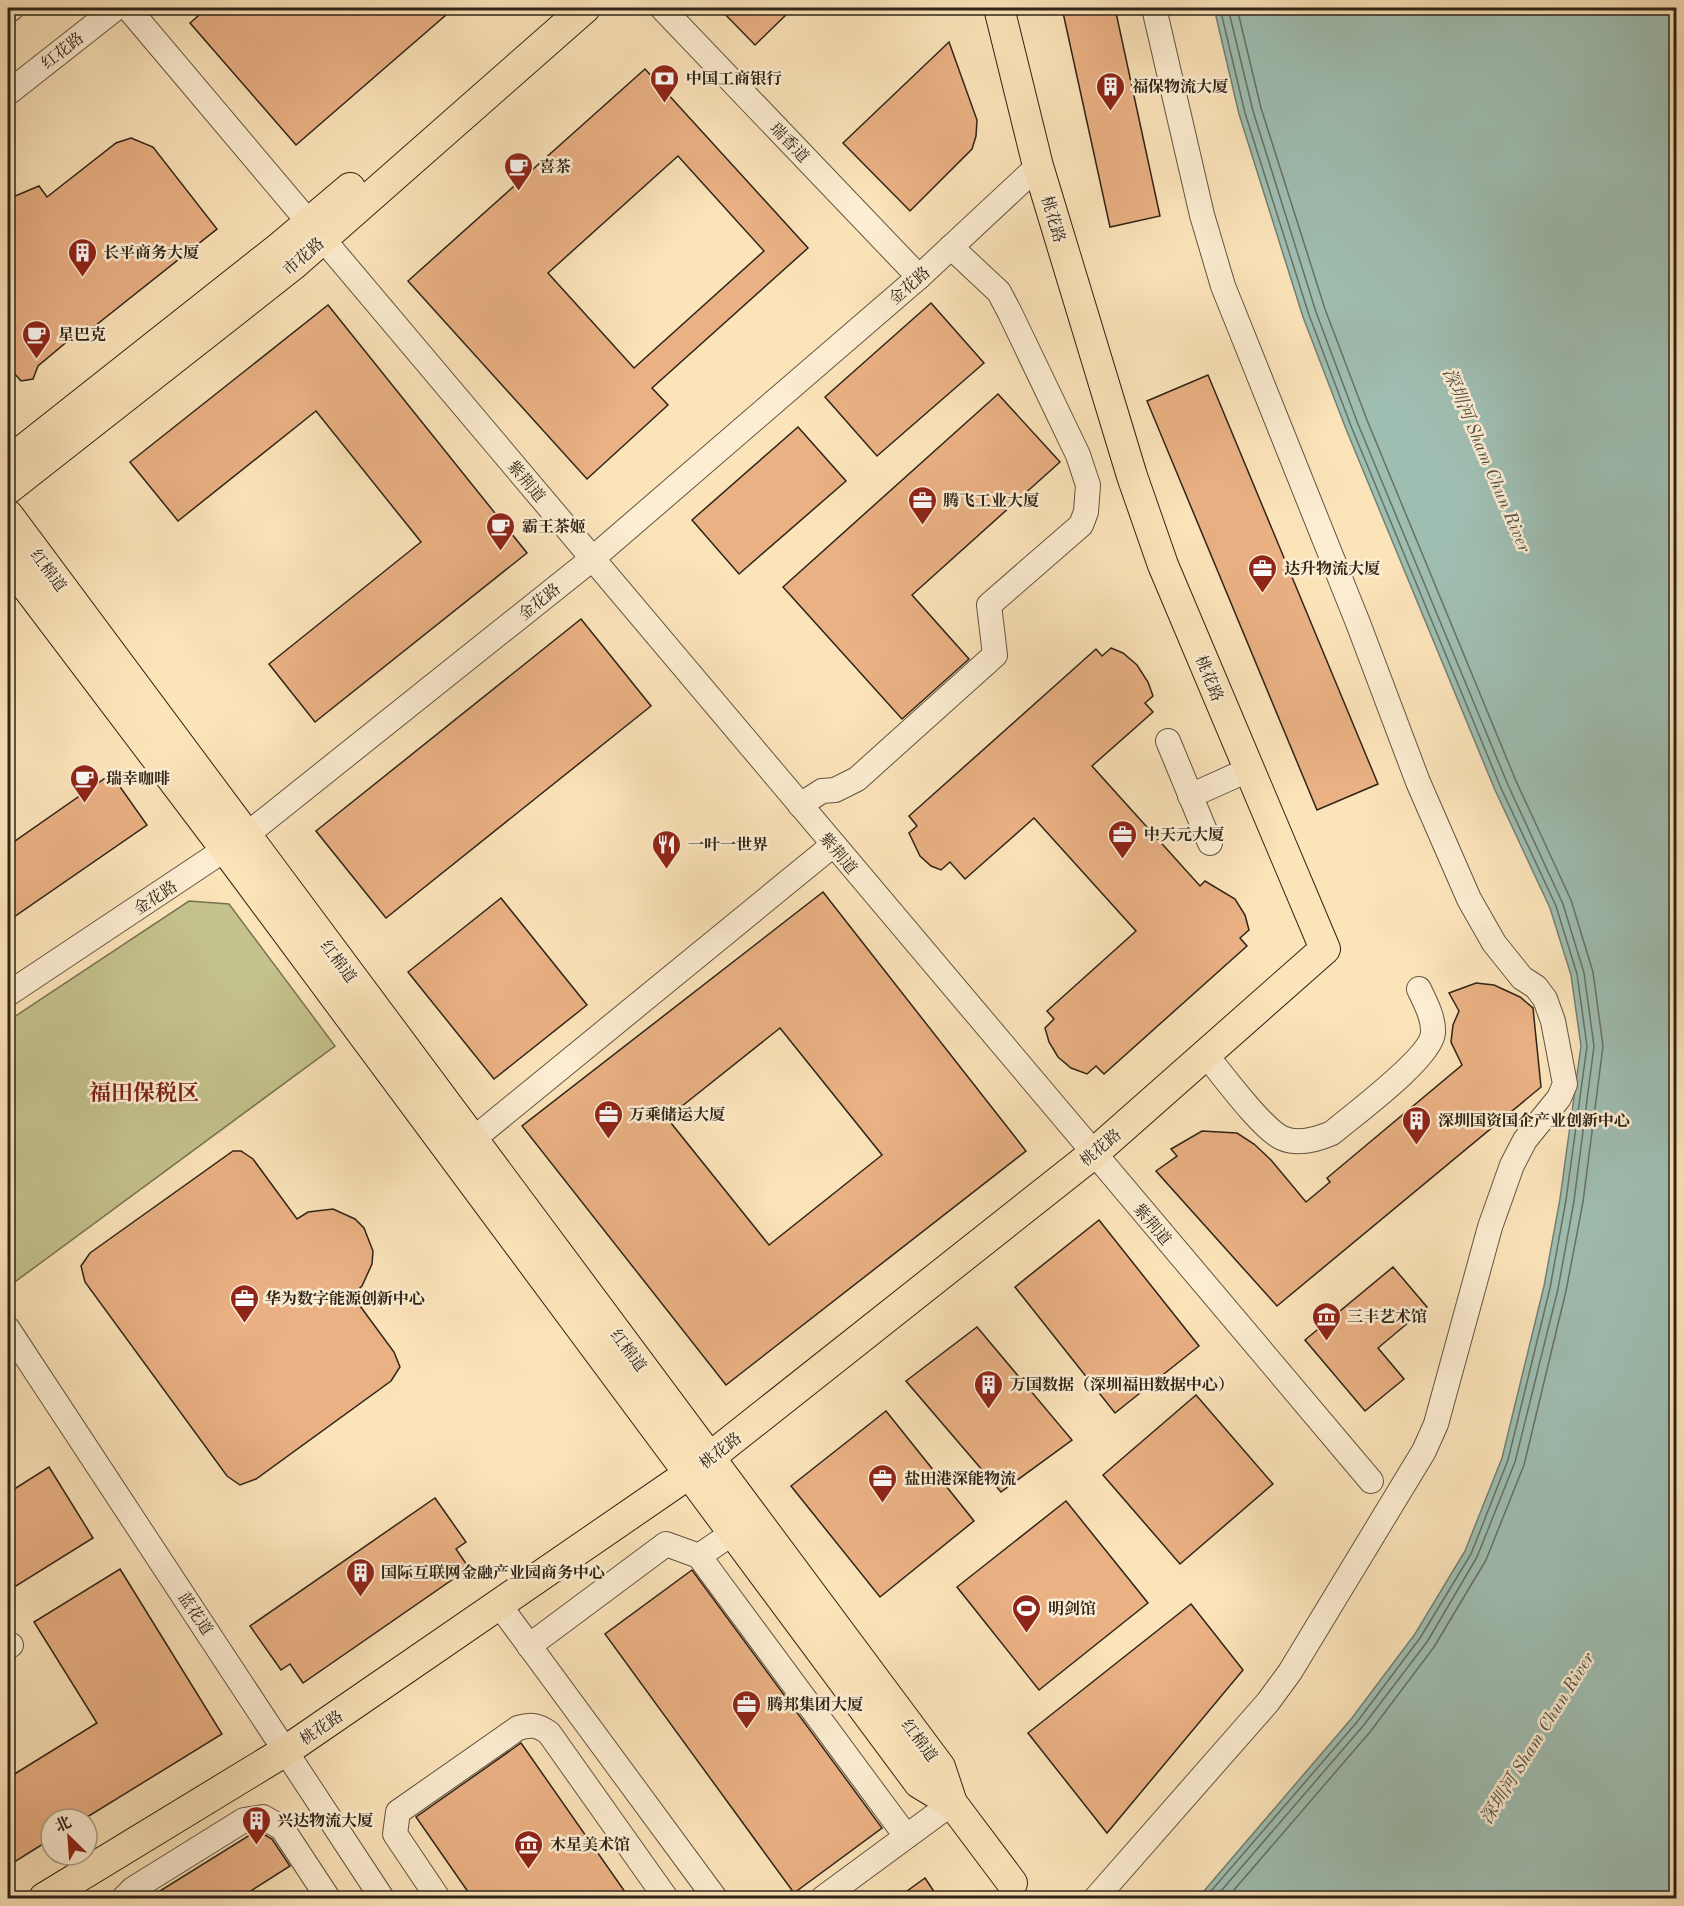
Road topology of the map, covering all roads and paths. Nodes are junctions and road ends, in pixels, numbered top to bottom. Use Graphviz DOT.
graph roads {
  1 [pos="12,8"];
  2 [pos="116,8"];
  3 [pos="128,8"];
  4 [pos="554,8"];
  5 [pos="585,8"];
  6 [pos="662,8"];
  7 [pos="999,8"];
  8 [pos="1154,8"];
  9 [pos="8,11"];
  10 [pos="8,93"];
  11 [pos="1038,166"];
  12 [pos="316,231"];
  13 [pos="951,246"];
  14 [pos="919,277"];
  15 [pos="8,462"];
  16 [pos="8,489"];
  17 [pos="8,515"];
  18 [pos="592,559"];
  19 [pos="8,562"];
  20 [pos="1168,741"];
  21 [pos="1248,770"];
  22 [pos="1190,796"];
  23 [pos="800,805"];
  24 [pos="236,843"];
  25 [pos="1210,843"];
  26 [pos="833,845"];
  27 [pos="1419,988"];
  28 [pos="8,994"];
  29 [pos="1206,1055"];
  30 [pos="463,1148"];
  31 [pos="1093,1154"];
  32 [pos="8,1329"];
  33 [pos="700,1465"];
  34 [pos="1371,1481"];
  35 [pos="734,1532"];
  36 [pos="699,1556"];
  37 [pos="500,1605"];
  38 [pos="529,1646"];
  39 [pos="287,1750"];
  40 [pos="952,1803"];
  41 [pos="906,1836"];
  42 [pos="1012,1883"];
  43 [pos="44,1899"];
  44 [pos="124,1899"];
  45 [pos="328,1899"];
  46 [pos="382,1899"];
  47 [pos="438,1899"];
  48 [pos="666,1899"];
  49 [pos="715,1899"];
  50 [pos="823,1899"];
  51 [pos="1096,1899"];
  1 -- 9 [label="street"];
  2 -- 10 [label="street, 红花路"];
  3 -- 12 [label="street, 紫荆道"];
  4 -- 12 [label="main road, 市花路"];
  5 -- 12 [label="main road, 市花路"];
  6 -- 14 [label="street, 瑞香道"];
  7 -- 11 [label="main road, 桃花路"];
  8 -- 51 [label="street"];
  11 -- 13 [label="street, 金花路"];
  11 -- 21 [label="main road, 桃花路"];
  12 -- 15 [label="main road, 市花路"];
  12 -- 16 [label="main road, 市花路"];
  12 -- 18 [label="street, 紫荆道"];
  13 -- 14 [label="street, 金花路"];
  13 -- 23 [label="street"];
  14 -- 18 [label="street, 金花路"];
  17 -- 24 [label="main road, 红棉道"];
  18 -- 23 [label="street, 紫荆道"];
  18 -- 24 [label="street, 金花路"];
  19 -- 24 [label="main road, 红棉道"];
  20 -- 22 [label="street"];
  21 -- 22 [label="street"];
  21 -- 29 [label="main road, 桃花路"];
  22 -- 25 [label="street"];
  23 -- 26 [label="street, 紫荆道"];
  24 -- 28 [label="street, 金花路"];
  24 -- 30 [label="main road, 红棉道"];
  26 -- 30 [label="street"];
  26 -- 31 [label="street, 紫荆道"];
  27 -- 29 [label="street"];
  29 -- 31 [label="main road, 桃花路"];
  30 -- 33 [label="main road, 红棉道"];
  31 -- 33 [label="main road, 桃花路"];
  31 -- 34 [label="street, 紫荆道"];
  32 -- 39 [label="street, 蓝花道"];
  33 -- 35 [label="main road, 红棉道"];
  33 -- 37 [label="main road, 桃花路"];
  33 -- 40 [label="main road, 红棉道"];
  35 -- 36 [label="street"];
  35 -- 40 [label="main road, 红棉道"];
  36 -- 38 [label="street"];
  36 -- 41 [label="street"];
  37 -- 38 [label="street"];
  37 -- 39 [label="main road, 桃花路"];
  38 -- 49 [label="street"];
  39 -- 43 [label="main road, 桃花路"];
  39 -- 46 [label="street, 蓝花道"];
  40 -- 41 [label="street"];
  40 -- 42 [label="main road"];
  41 -- 50 [label="street"];
  44 -- 45 [label="street"];
  47 -- 48 [label="street"];
}
